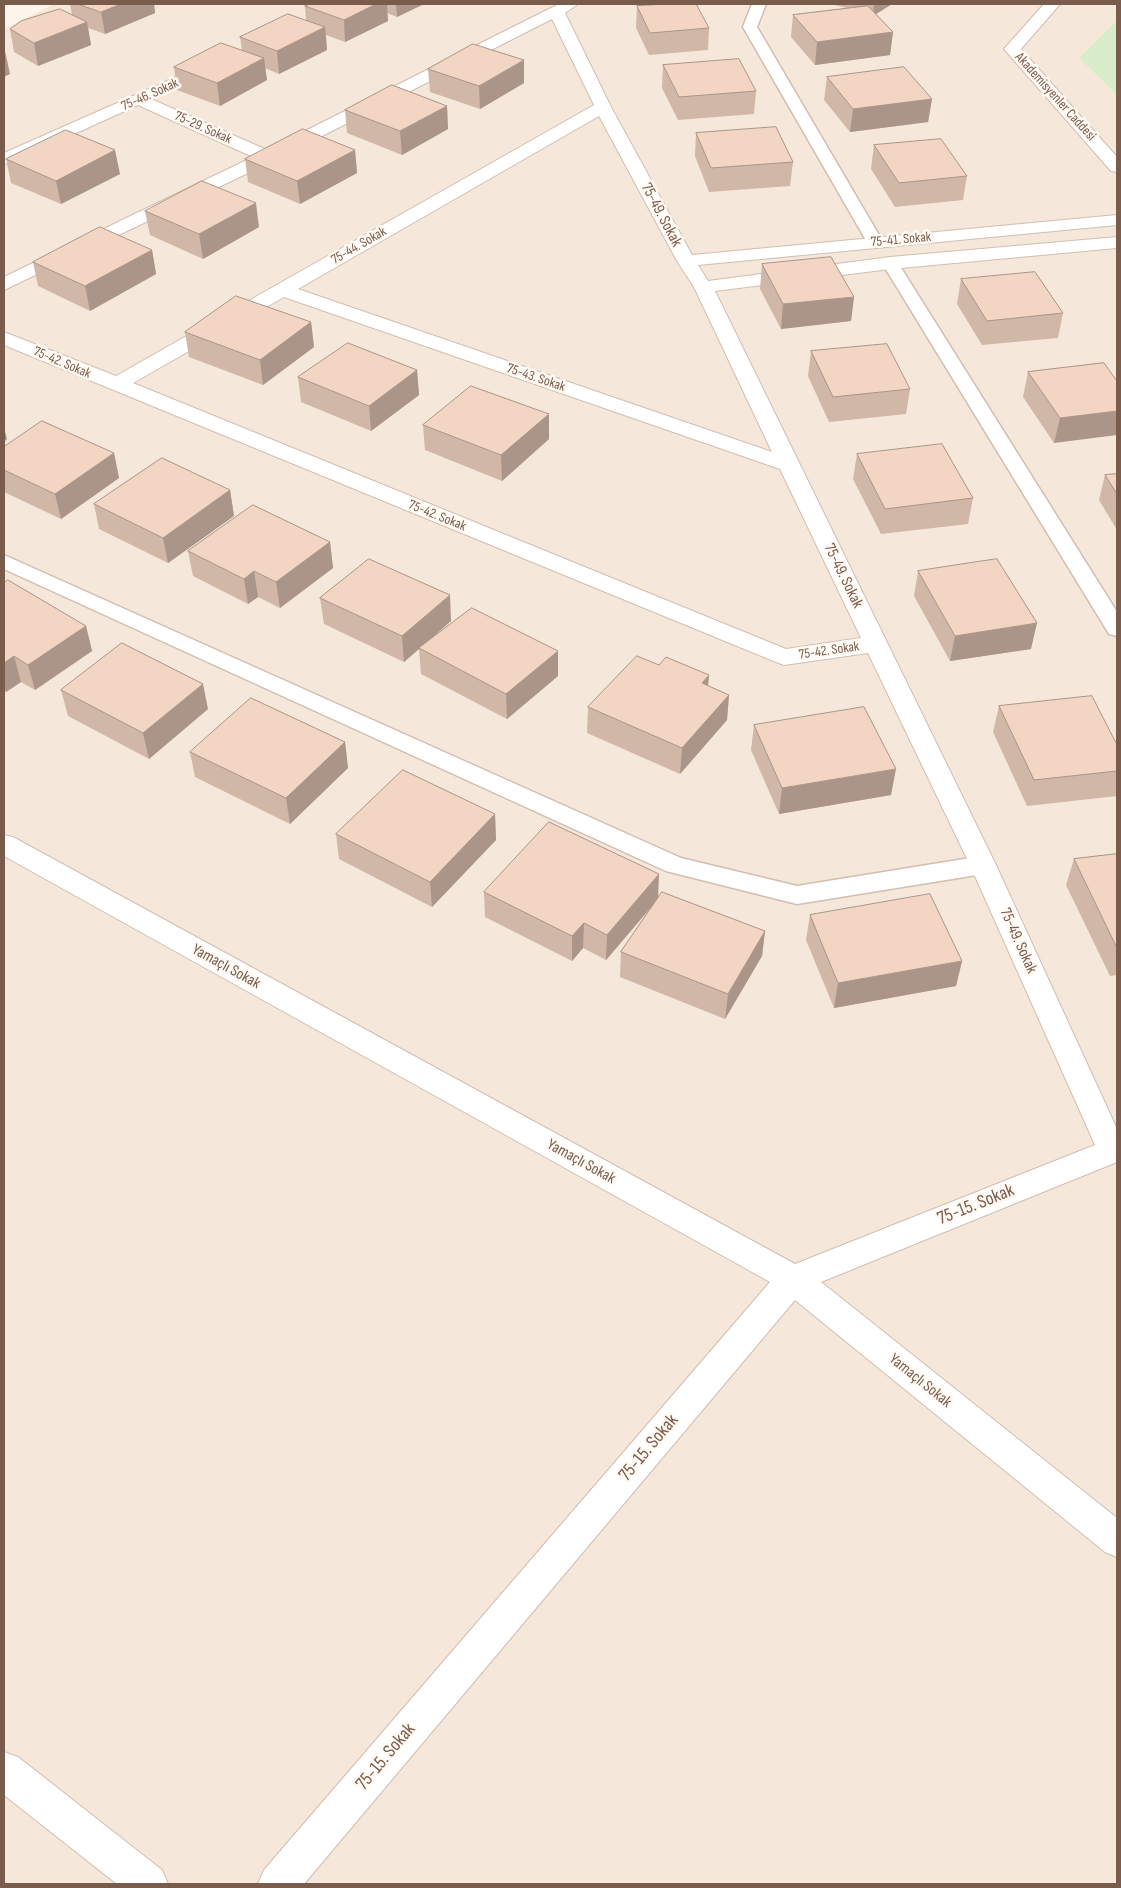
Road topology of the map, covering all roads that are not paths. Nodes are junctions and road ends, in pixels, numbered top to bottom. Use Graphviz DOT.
graph roads {
  1 [pos="759,4"];
  2 [pos="1052,4"];
  3 [pos="563,7"];
  4 [pos="227,60"];
  5 [pos="139,100"];
  6 [pos="603,107"];
  7 [pos="267,157"];
  8 [pos="4,159"];
  9 [pos="1117,167"];
  10 [pos="1113,225"];
  11 [pos="875,242"];
  12 [pos="1117,242"];
  13 [pos="686,261"];
  14 [pos="890,263"];
  15 [pos="4,284"];
  16 [pos="703,287"];
  17 [pos="282,290"];
  18 [pos="4,338"];
  19 [pos="116,385"];
  20 [pos="790,466"];
  21 [pos="4,561"];
  22 [pos="1117,629"];
  23 [pos="876,644"];
  24 [pos="4,844"];
  25 [pos="984,865"];
  26 [pos="1115,1149"];
  27 [pos="793,1279"];
  28 [pos="1117,1540"];
  29 [pos="4,1771"];
  30 [pos="148,1884"];
  31 [pos="278,1884"];
  1 -- 11 [label="lane"];
  2 -- 9 [label="street, Akademisyenler Caddesi"];
  3 -- 6 [label="street, 75-49. Sokak"];
  3 -- 7 [label="street"];
  4 -- 5 [label="street, 75-46. Sokak"];
  5 -- 7 [label="street, 75-29. Sokak"];
  5 -- 8 [label="street, 75-46. Sokak"];
  6 -- 13 [label="street, 75-49. Sokak"];
  6 -- 17 [label="street, 75-44. Sokak"];
  7 -- 15 [label="street"];
  10 -- 11 [label="street, 75-41. Sokak"];
  11 -- 13 [label="street, 75-41. Sokak"];
  12 -- 14 [label="street, 75-41. Sokak"];
  13 -- 16 [label="street, 75-49. Sokak"];
  14 -- 16 [label="street, 75-41. Sokak"];
  14 -- 22 [label="lane"];
  16 -- 20 [label="street, 75-49. Sokak"];
  17 -- 19 [label="street, 75-44. Sokak"];
  17 -- 20 [label="street, 75-43. Sokak"];
  18 -- 19 [label="street, 75-42. Sokak"];
  19 -- 23 [label="street, 75-42. Sokak"];
  20 -- 23 [label="street, 75-49. Sokak"];
  21 -- 25 [label="lane"];
  23 -- 25 [label="street, 75-49. Sokak"];
  24 -- 27 [label="street, Yamaçlı Sokak"];
  25 -- 26 [label="street, 75-49. Sokak"];
  26 -- 27 [label="street, 75-15. Sokak"];
  27 -- 28 [label="street, Yamaçlı Sokak"];
  27 -- 31 [label="street, 75-15. Sokak"];
  29 -- 30 [label="street"];
}
